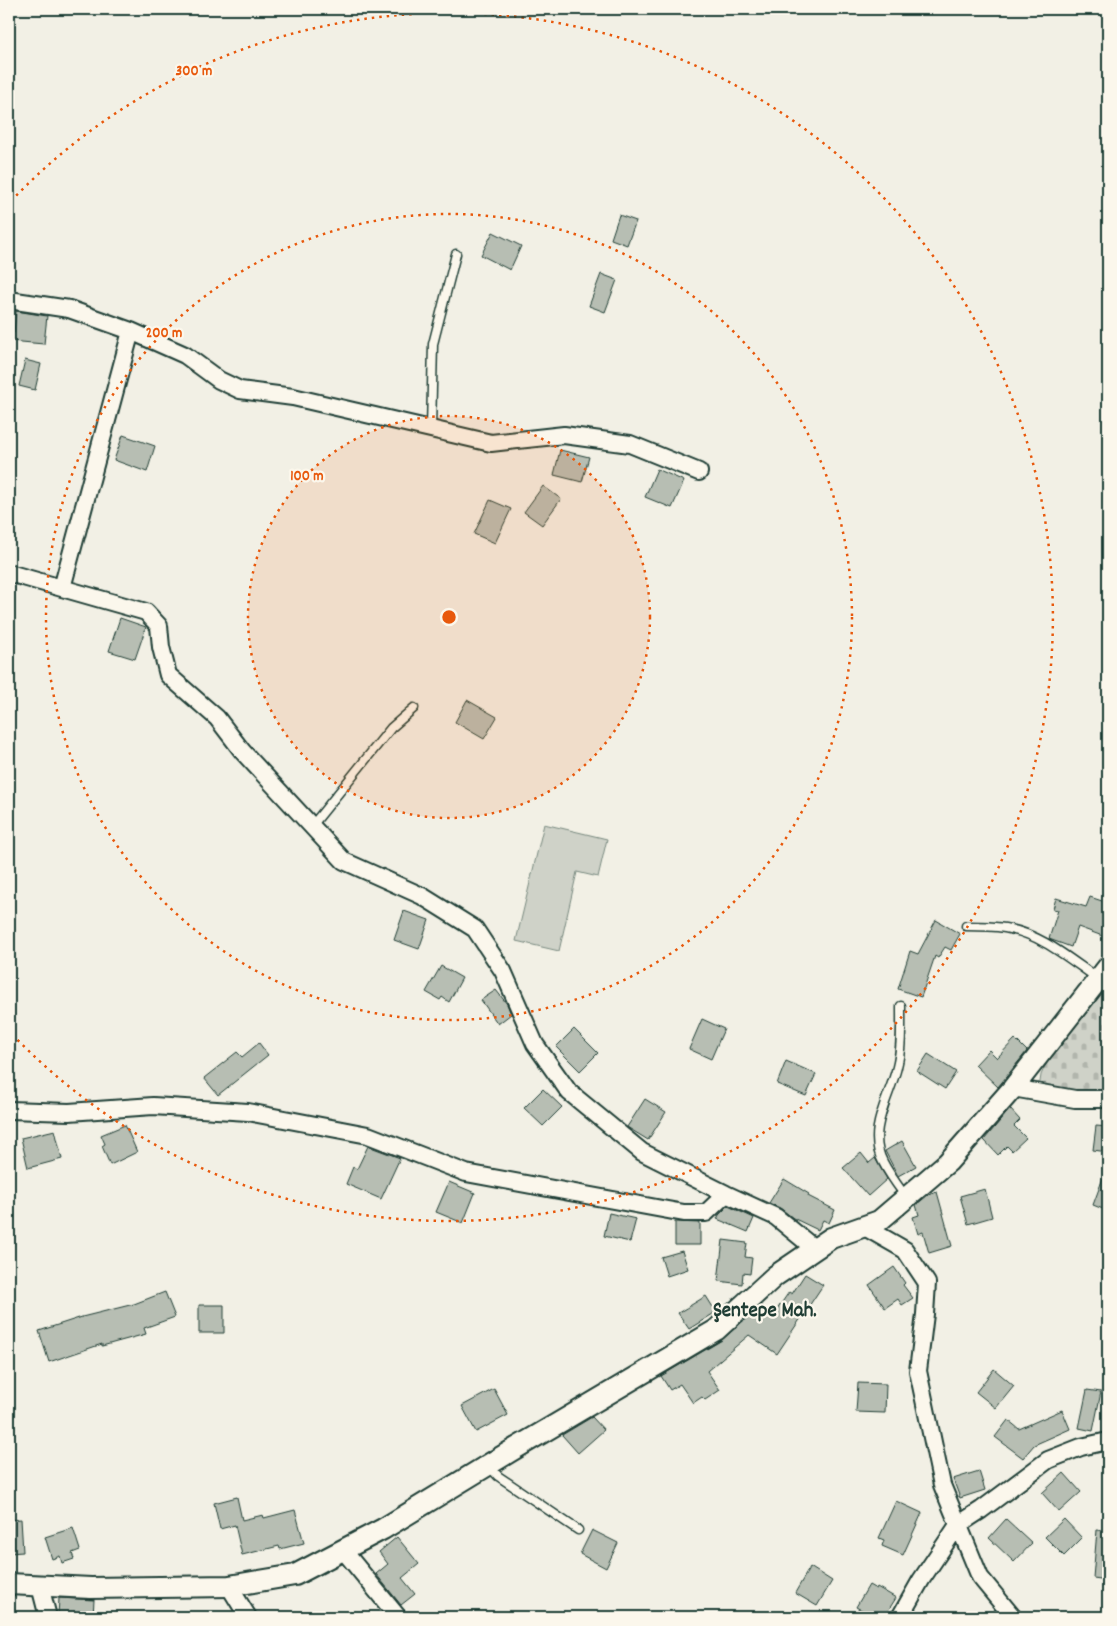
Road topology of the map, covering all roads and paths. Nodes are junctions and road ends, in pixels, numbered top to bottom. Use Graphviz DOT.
graph roads {
  1 [pos="456,254"];
  2 [pos="9,300"];
  3 [pos="131,331"];
  4 [pos="431,429"];
  5 [pos="699,472"];
  6 [pos="9,573"];
  7 [pos="62,588"];
  8 [pos="414,708"];
  9 [pos="311,827"];
  10 [pos="966,926"];
  11 [pos="1103,973"];
  12 [pos="902,1006"];
  13 [pos="1012,1088"];
  14 [pos="1108,1099"];
  15 [pos="9,1110"];
  16 [pos="726,1194"];
  17 [pos="906,1197"];
  18 [pos="863,1226"];
  19 [pos="815,1249"];
  20 [pos="1108,1441"];
  21 [pos="488,1465"];
  22 [pos="958,1525"];
  23 [pos="578,1530"];
  24 [pos="344,1550"];
  25 [pos="9,1584"];
  26 [pos="40,1586"];
  27 [pos="229,1586"];
  28 [pos="48,1617"];
  29 [pos="248,1617"];
  30 [pos="398,1617"];
  31 [pos="900,1617"];
  32 [pos="1013,1617"];
  1 -- 4 [label="lane"];
  2 -- 3 [label="street"];
  3 -- 4 [label="street"];
  3 -- 7 [label="street"];
  4 -- 5 [label="street"];
  6 -- 7 [label="street"];
  7 -- 9 [label="street"];
  8 -- 9 [label="lane"];
  9 -- 16 [label="street"];
  10 -- 11 [label="lane"];
  11 -- 13 [label="street"];
  12 -- 17 [label="lane"];
  13 -- 14 [label="street"];
  13 -- 17 [label="street"];
  15 -- 16 [label="street"];
  16 -- 19 [label="street"];
  17 -- 18 [label="street"];
  18 -- 19 [label="street"];
  18 -- 22 [label="street"];
  19 -- 21 [label="street"];
  20 -- 22 [label="street"];
  21 -- 23 [label="lane"];
  21 -- 24 [label="street"];
  22 -- 31 [label="street"];
  22 -- 32 [label="street"];
  24 -- 27 [label="street"];
  24 -- 30 [label="street"];
  25 -- 26 [label="street"];
  26 -- 27 [label="street"];
  26 -- 28 [label="street"];
  27 -- 29 [label="street"];
}
